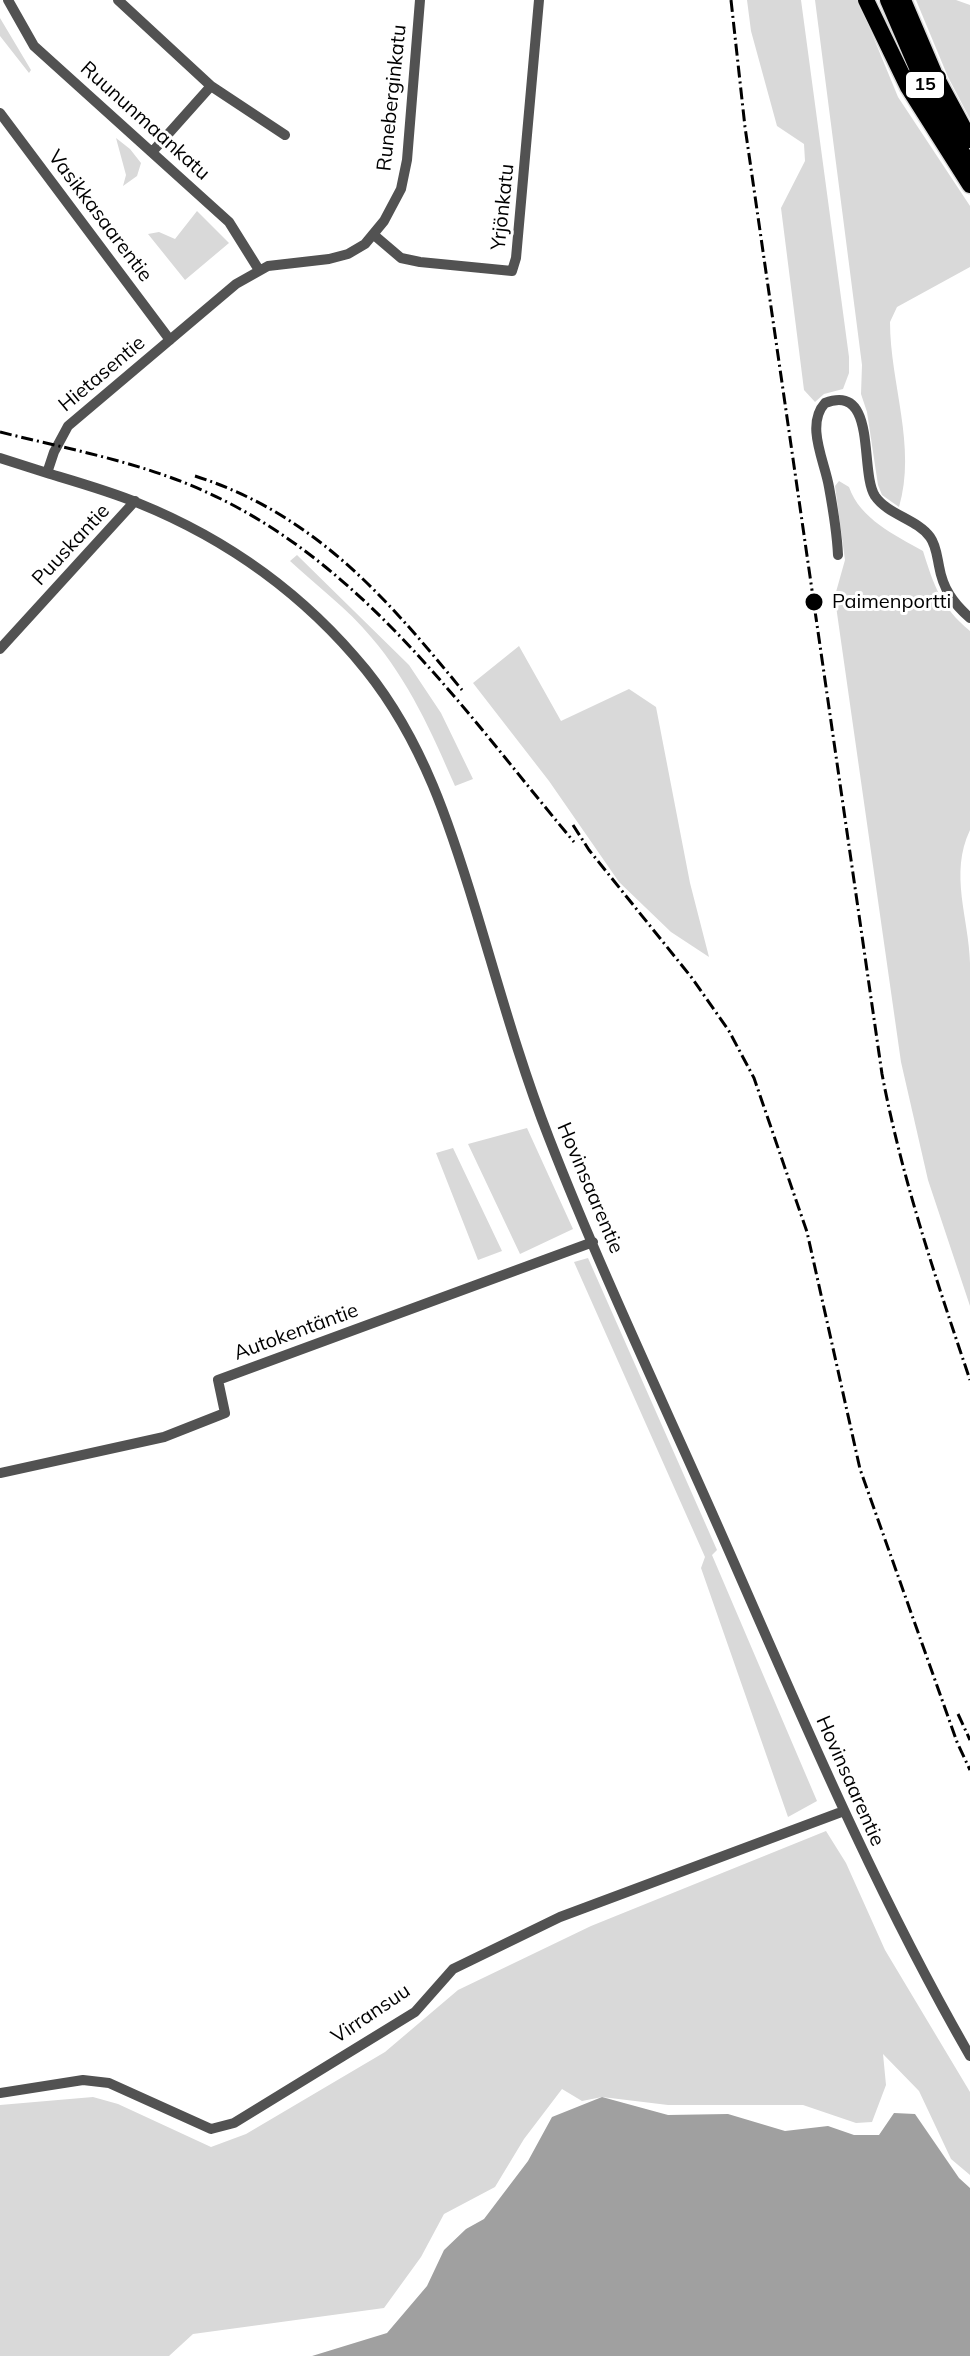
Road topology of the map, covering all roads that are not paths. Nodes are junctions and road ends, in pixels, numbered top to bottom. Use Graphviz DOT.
graph roads {
  1 [pos="8,0"];
  2 [pos="118,0"];
  3 [pos="420,0"];
  4 [pos="539,0"];
  5 [pos="866,0"];
  6 [pos="888,0"];
  7 [pos="903,0"];
  8 [pos="211,86"];
  9 [pos="0,113"];
  10 [pos="4,128"];
  11 [pos="285,135"];
  12 [pos="970,140"];
  13 [pos="153,151"];
  14 [pos="970,167"];
  15 [pos="970,185"];
  16 [pos="374,235"];
  17 [pos="259,270"];
  18 [pos="236,284"];
  19 [pos="170,340"];
  20 [pos="0,458"];
  21 [pos="47,473"];
  22 [pos="135,501"];
  23 [pos="838,555"];
  24 [pos="970,618"];
  25 [pos="0,649"];
  26 [pos="593,1242"];
  27 [pos="0,1473"];
  28 [pos="844,1811"];
  29 [pos="970,2056"];
  30 [pos="0,2093"];
  1 -- 13 [label="street, Ruununmaankatu"];
  2 -- 8 [label="street"];
  3 -- 16 [label="street, Runeberginkatu"];
  4 -- 16 [label="street, Yrjönkatu"];
  5 -- 15 [label="highway"];
  6 -- 14 [label="highway, 15"];
  7 -- 12 [label="highway, 15"];
  8 -- 11 [label="street"];
  8 -- 13 [label="street"];
  9 -- 10 [label="street, Vasikkasaarentie"];
  10 -- 19 [label="street, Vasikkasaarentie"];
  13 -- 17 [label="street, Ruununmaankatu"];
  16 -- 17 [label="street, Runeberginkatu"];
  17 -- 18 [label="street, Runeberginkatu"];
  18 -- 19 [label="street, Hietasentie"];
  19 -- 21 [label="street, Hietasentie"];
  20 -- 21 [label="street"];
  21 -- 22 [label="street, Hovinsaarentie"];
  22 -- 25 [label="street, Puuskantie"];
  22 -- 26 [label="street, Hovinsaarentie"];
  23 -- 24 [label="street"];
  26 -- 27 [label="street, Autokentäntie"];
  26 -- 28 [label="street, Hovinsaarentie"];
  28 -- 29 [label="street, Hovinsaarentie"];
  28 -- 30 [label="street, Virransuu"];
}
